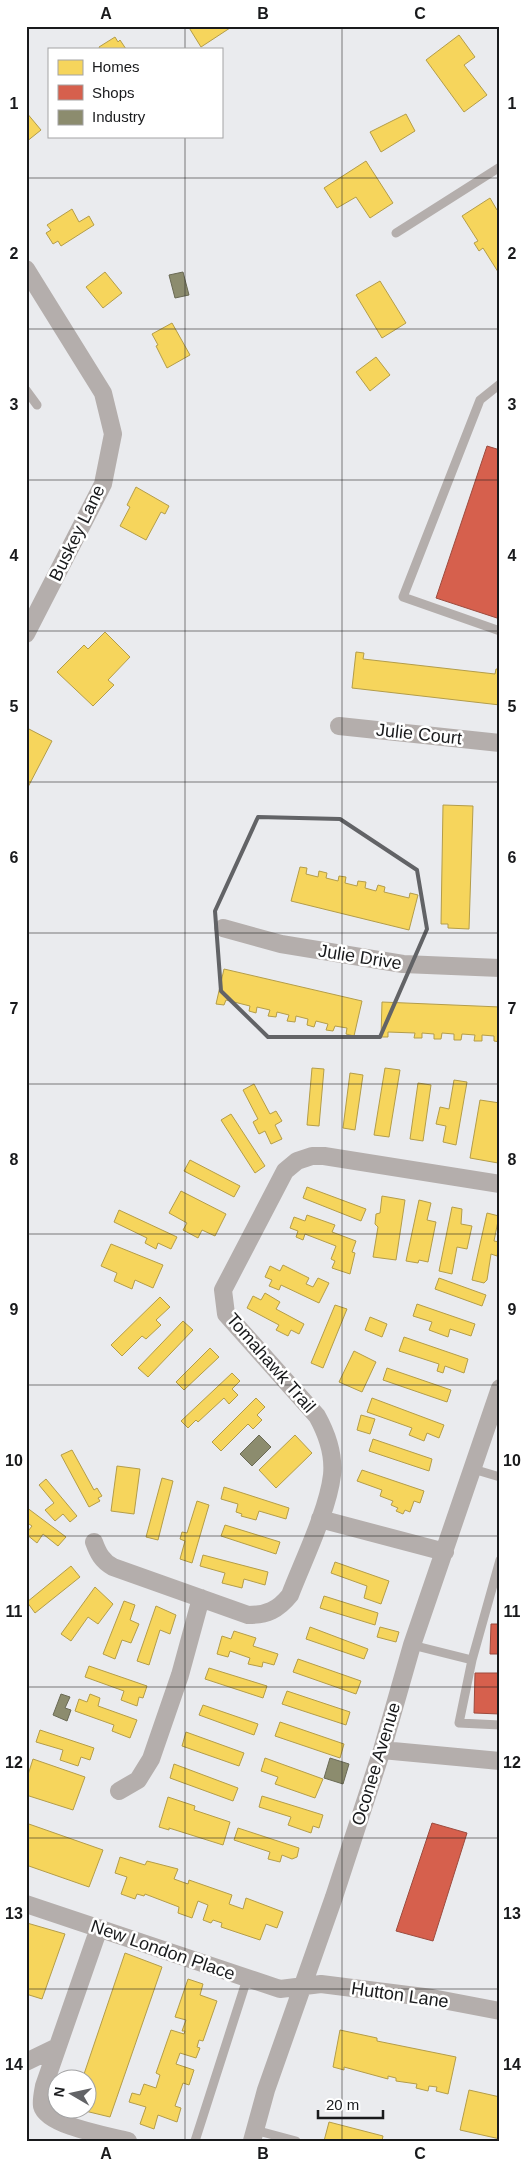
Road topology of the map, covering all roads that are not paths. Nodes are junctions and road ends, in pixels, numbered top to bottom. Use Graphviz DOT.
graph roads {
  1 [pos="500,167"];
  2 [pos="396,233"];
  3 [pos="26,269"];
  4 [pos="500,384"];
  5 [pos="26,390"];
  6 [pos="37,405"];
  7 [pos="500,631"];
  8 [pos="26,634"];
  9 [pos="339,726"];
  10 [pos="500,743"];
  11 [pos="223,928"];
  12 [pos="500,968"];
  13 [pos="500,1184"];
  14 [pos="500,1388"];
  15 [pos="473,1469"];
  16 [pos="500,1477"];
  17 [pos="320,1518"];
  18 [pos="94,1542"];
  19 [pos="445,1552"];
  20 [pos="500,1560"];
  21 [pos="201,1598"];
  22 [pos="412,1645"];
  23 [pos="472,1660"];
  24 [pos="500,1725"];
  25 [pos="382,1750"];
  26 [pos="500,1761"];
  27 [pos="119,1791"];
  28 [pos="26,1904"];
  29 [pos="99,1928"];
  30 [pos="247,1979"];
  31 [pos="301,1987"];
  32 [pos="500,2011"];
  33 [pos="57,2047"];
  34 [pos="26,2062"];
  35 [pos="253,2135"];
  36 [pos="128,2141"];
  37 [pos="195,2141"];
  38 [pos="296,2141"];
  1 -- 2 [label="lane"];
  3 -- 8 [label="street, Buskey Lane"];
  4 -- 7 [label="lane"];
  5 -- 6 [label="lane"];
  9 -- 10 [label="street, Julie Court"];
  11 -- 12 [label="street, Julie Drive"];
  13 -- 17 [label="street, Tomahawk Trail"];
  14 -- 15 [label="street, Oconee Avenue"];
  15 -- 16 [label="lane"];
  15 -- 19 [label="street, Oconee Avenue"];
  17 -- 19 [label="street"];
  17 -- 21 [label="street, Tomahawk Trail"];
  18 -- 21 [label="street, Tomahawk Trail"];
  19 -- 22 [label="street, Oconee Avenue"];
  20 -- 23 [label="lane"];
  21 -- 27 [label="street"];
  22 -- 23 [label="lane"];
  22 -- 25 [label="street, Oconee Avenue"];
  23 -- 24 [label="lane"];
  25 -- 26 [label="street"];
  25 -- 31 [label="street, Oconee Avenue"];
  28 -- 29 [label="street, New London Place"];
  29 -- 30 [label="street, New London Place"];
  29 -- 33 [label="street"];
  30 -- 31 [label="street, New London Place"];
  30 -- 37 [label="lane"];
  31 -- 32 [label="street, Hutton Lane"];
  31 -- 35 [label="street, Oconee Avenue"];
  33 -- 34 [label="street"];
  33 -- 36 [label="street"];
  35 -- 38 [label="lane"];
}
